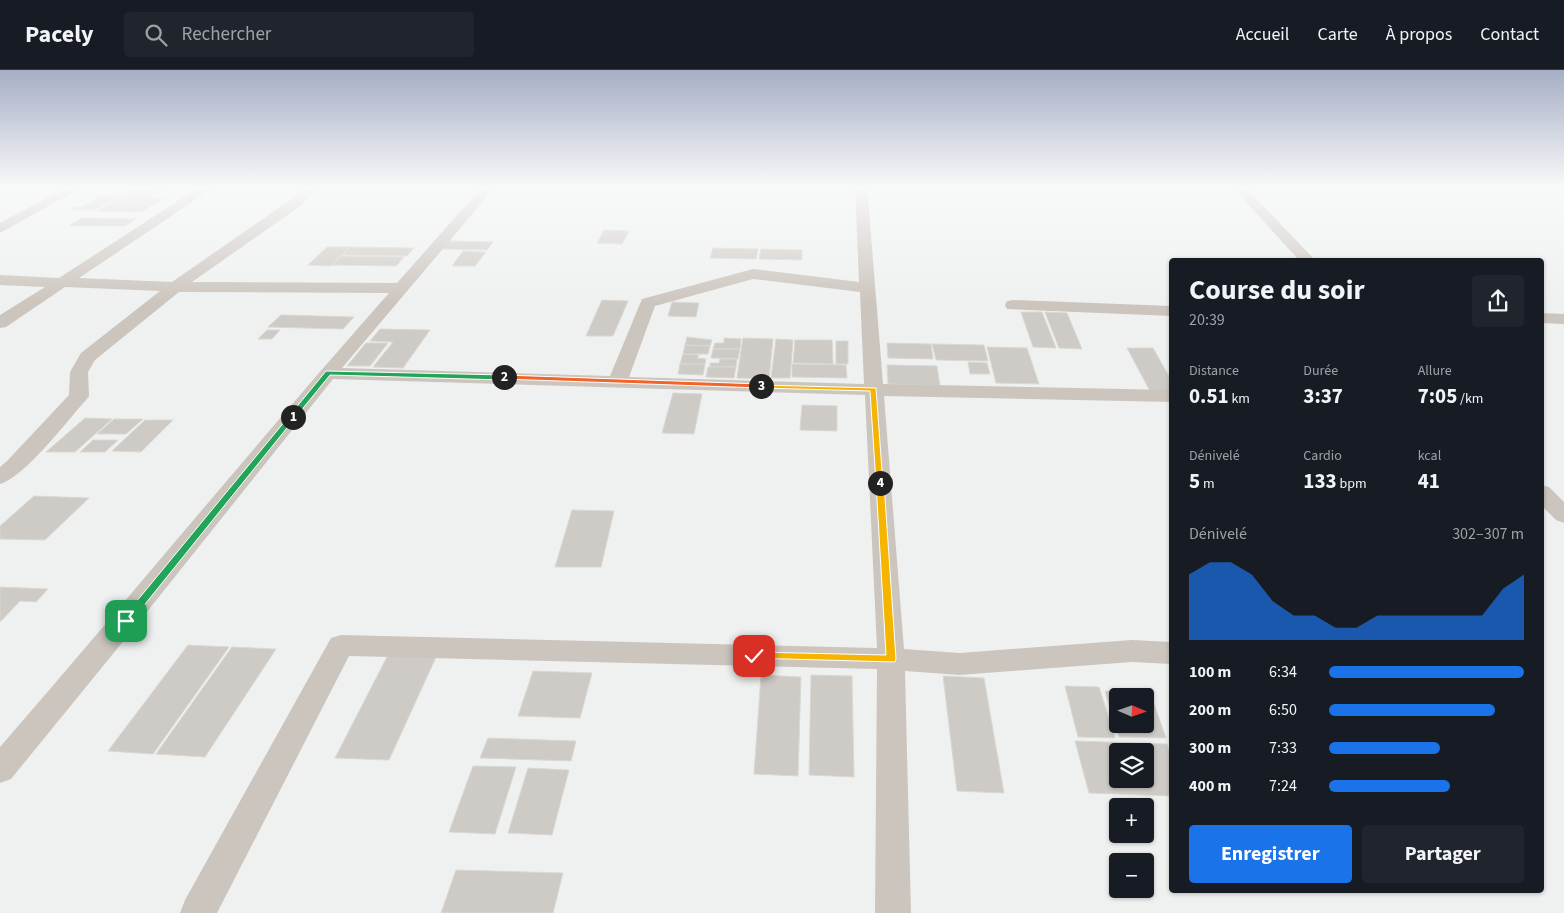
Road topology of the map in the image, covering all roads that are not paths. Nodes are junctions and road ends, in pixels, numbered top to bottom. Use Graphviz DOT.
graph roads {
  1 [pos="150,225"];
  2 [pos="263,225"];
  3 [pos="456,225"];
  4 [pos="864,225"];
  5 [pos="1274,225"];
  6 [pos="1305,258"];
  7 [pos="0,280"];
  8 [pos="63,283"];
  9 [pos="175,287"];
  10 [pos="402,288"];
  11 [pos="868,288"];
  12 [pos="1013,305"];
  13 [pos="1169,311"];
  14 [pos="1544,318"];
  15 [pos="1564,318"];
  16 [pos="0,323"];
  17 [pos="328,373"];
  18 [pos="617,382"];
  19 [pos="874,390"];
  20 [pos="1169,396"];
  21 [pos="0,477"];
  22 [pos="1544,495"];
  23 [pos="1564,515"];
  24 [pos="1169,653"];
  25 [pos="891,659"];
  26 [pos="0,769"];
  27 [pos="198,913"];
  28 [pos="893,913"];
  1 -- 8 [label="street"];
  2 -- 9 [label="street"];
  3 -- 10 [label="street"];
  4 -- 11 [label="street"];
  5 -- 6 [label="street"];
  7 -- 8 [label="street"];
  8 -- 9 [label="street"];
  8 -- 16 [label="street"];
  9 -- 10 [label="street"];
  9 -- 21 [label="street"];
  10 -- 17 [label="street"];
  11 -- 18 [label="street"];
  11 -- 19 [label="street"];
  12 -- 13 [label="street"];
  14 -- 15 [label="street"];
  17 -- 18 [label="street"];
  17 -- 26 [label="street"];
  18 -- 19 [label="street"];
  19 -- 20 [label="street"];
  19 -- 25 [label="street"];
  22 -- 23 [label="street"];
  24 -- 25 [label="street"];
  25 -- 27 [label="street"];
  25 -- 28 [label="street"];
}
